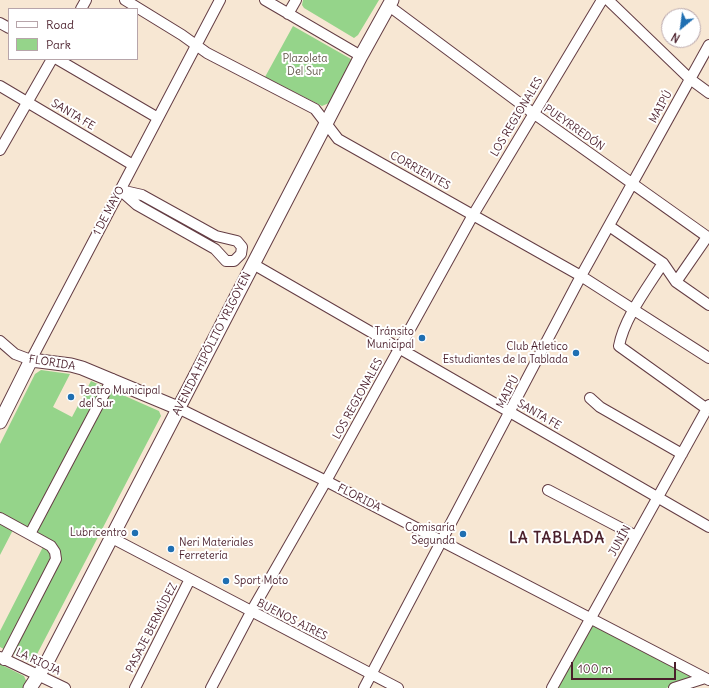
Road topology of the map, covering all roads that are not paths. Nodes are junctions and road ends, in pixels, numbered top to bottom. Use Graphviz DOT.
graph roads {
  1 [pos="125,0"];
  2 [pos="220,0"];
  3 [pos="265,0"];
  4 [pos="296,0"];
  5 [pos="602,0"];
  6 [pos="608,0"];
  7 [pos="391,3"];
  8 [pos="138,8"];
  9 [pos="138,8"];
  10 [pos="288,14"];
  11 [pos="196,45"];
  12 [pos="709,45"];
  13 [pos="361,56"];
  14 [pos="51,60"];
  15 [pos="59,60"];
  16 [pos="690,79"];
  17 [pos="0,86"];
  18 [pos="709,93"];
  19 [pos="28,102"];
  20 [pos="533,113"];
  21 [pos="158,118"];
  22 [pos="326,124"];
  23 [pos="0,150"];
  24 [pos="133,165"];
  25 [pos="633,184"];
  26 [pos="120,190"];
  27 [pos="473,215"];
  28 [pos="609,226"];
  29 [pos="708,238"];
  30 [pos="663,263"];
  31 [pos="253,264"];
  32 [pos="581,276"];
  33 [pos="676,282"];
  34 [pos="709,305"];
  35 [pos="634,310"];
  36 [pos="0,340"];
  37 [pos="400,348"];
  38 [pos="709,358"];
  39 [pos="31,360"];
  40 [pos="112,379"];
  41 [pos="590,398"];
  42 [pos="708,407"];
  43 [pos="178,408"];
  44 [pos="511,412"];
  45 [pos="0,422"];
  46 [pos="682,454"];
  47 [pos="326,481"];
  48 [pos="548,490"];
  49 [pos="658,497"];
  50 [pos="0,518"];
  51 [pos="709,527"];
  52 [pos="30,534"];
  53 [pos="636,536"];
  54 [pos="112,538"];
  55 [pos="441,541"];
  56 [pos="190,579"];
  57 [pos="251,612"];
  58 [pos="590,619"];
  59 [pos="2,658"];
  60 [pos="37,675"];
  61 [pos="371,675"];
  62 [pos="707,679"];
  63 [pos="30,688"];
  64 [pos="65,688"];
  65 [pos="135,688"];
  66 [pos="211,688"];
  67 [pos="364,688"];
  68 [pos="398,688"];
  69 [pos="552,688"];
  70 [pos="674,688"];
  1 -- 9 [label="street, CORRIENTES"];
  2 -- 11 [label="street, 1 DE MAYO"];
  3 -- 10 [label="street"];
  4 -- 10 [label="street"];
  5 -- 20 [label="street, LOS REGIONALES"];
  6 -- 16 [label="street"];
  7 -- 13 [label="main road, AVENIDA HIPÓLITO YRIGOYEN"];
  7 -- 20 [label="street, PUEYRREDÓN"];
  8 -- 11 [label="street, CORRIENTES"];
  10 -- 13 [label="street"];
  11 -- 21 [label="street, 1 DE MAYO"];
  11 -- 22 [label="street, CORRIENTES"];
  12 -- 16 [label="street, MAIPÚ"];
  13 -- 22 [label="main road, AVENIDA HIPÓLITO YRIGOYEN"];
  14 -- 19 [label="street"];
  15 -- 21 [label="street"];
  16 -- 18 [label="street"];
  16 -- 25 [label="street, MAIPÚ"];
  17 -- 19 [label="street, SANTA FE"];
  19 -- 23 [label="street"];
  19 -- 24 [label="street, SANTA FE"];
  20 -- 25 [label="street, PUEYRREDÓN"];
  20 -- 27 [label="street, LOS REGIONALES"];
  21 -- 24 [label="street, 1 DE MAYO"];
  22 -- 27 [label="street, CORRIENTES"];
  22 -- 31 [label="main road, AVENIDA HIPÓLITO YRIGOYEN"];
  24 -- 26 [label="street, 1 DE MAYO"];
  25 -- 28 [label="street, MAIPÚ"];
  25 -- 29 [label="street, PUEYRREDÓN"];
  26 -- 26 [label="street"];
  26 -- 39 [label="street, 1 DE MAYO"];
  27 -- 32 [label="street, CORRIENTES"];
  27 -- 37 [label="street, LOS REGIONALES"];
  28 -- 30 [label="street"];
  28 -- 32 [label="street, MAIPÚ"];
  29 -- 33 [label="street"];
  30 -- 33 [label="street"];
  30 -- 35 [label="street"];
  31 -- 37 [label="street, SANTA FE"];
  31 -- 43 [label="main road, AVENIDA HIPÓLITO YRIGOYEN"];
  32 -- 35 [label="street, CORRIENTES"];
  32 -- 44 [label="street, MAIPÚ"];
  33 -- 34 [label="street"];
  35 -- 38 [label="street, CORRIENTES"];
  35 -- 42 [label="street"];
  36 -- 39 [label="street, FLORIDA"];
  37 -- 44 [label="street, SANTA FE"];
  37 -- 47 [label="street, LOS REGIONALES"];
  39 -- 40 [label="main road, FLORIDA"];
  39 -- 45 [label="main road, 1 DE MAYO"];
  40 -- 43 [label="main road, FLORIDA"];
  40 -- 52 [label="street"];
  41 -- 46 [label="street"];
  42 -- 46 [label="street, JUNÍN"];
  43 -- 47 [label="street, FLORIDA"];
  43 -- 54 [label="main road, AVENIDA HIPÓLITO YRIGOYEN"];
  44 -- 49 [label="street, SANTA FE"];
  44 -- 55 [label="street, MAIPÚ"];
  46 -- 49 [label="street, JUNÍN"];
  47 -- 55 [label="street, FLORIDA"];
  47 -- 57 [label="street, LOS REGIONALES"];
  48 -- 53 [label="street"];
  49 -- 51 [label="street, SANTA FE"];
  49 -- 53 [label="street, JUNÍN"];
  50 -- 52 [label="street"];
  52 -- 59 [label="street"];
  53 -- 58 [label="street, JUNÍN"];
  54 -- 56 [label="street, BUENOS AIRES"];
  54 -- 60 [label="main road, AVENIDA HIPÓLITO YRIGOYEN"];
  55 -- 58 [label="street, FLORIDA"];
  55 -- 61 [label="street, MAIPÚ"];
  56 -- 57 [label="street, BUENOS AIRES"];
  56 -- 65 [label="street, PASAJE BERMÚDEZ"];
  57 -- 61 [label="street, BUENOS AIRES"];
  57 -- 66 [label="street, LOS REGIONALES"];
  58 -- 62 [label="street, FLORIDA"];
  58 -- 69 [label="street, JUNÍN"];
  59 -- 60 [label="street, LA RIOJA"];
  60 -- 63 [label="main road, AVENIDA HIPÓLITO YRIGOYEN"];
  60 -- 64 [label="street, LA RIOJA"];
  61 -- 67 [label="street, MAIPÚ"];
  61 -- 68 [label="street, BUENOS AIRES"];
  62 -- 70 [label="street"];
}
